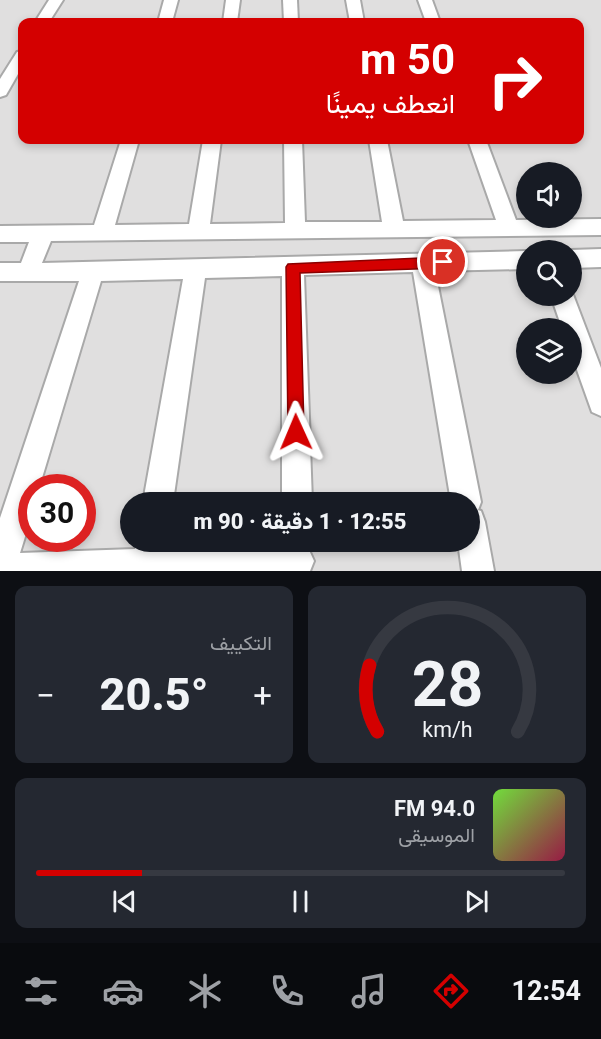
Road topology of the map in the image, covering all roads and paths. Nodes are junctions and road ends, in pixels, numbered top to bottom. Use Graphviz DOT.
graph roads {
  1 [pos="56,0"];
  2 [pos="171,0"];
  3 [pos="233,0"];
  4 [pos="290,0"];
  5 [pos="353,0"];
  6 [pos="425,0"];
  7 [pos="45,18"];
  8 [pos="166,18"];
  9 [pos="231,18"];
  10 [pos="291,18"];
  11 [pos="356,18"];
  12 [pos="432,18"];
  13 [pos="18,62"];
  14 [pos="0,92"];
  15 [pos="129,144"];
  16 [pos="211,144"];
  17 [pos="293,144"];
  18 [pos="379,144"];
  19 [pos="478,144"];
  20 [pos="601,227"];
  21 [pos="509,228"];
  22 [pos="394,230"];
  23 [pos="296,231"];
  24 [pos="198,232"];
  25 [pos="0,234"];
  26 [pos="43,234"];
  27 [pos="102,234"];
  28 [pos="601,258"];
  29 [pos="582,259"];
  30 [pos="516,260"];
  31 [pos="422,263"];
  32 [pos="293,267"];
  33 [pos="195,270"];
  34 [pos="0,272"];
  35 [pos="28,272"];
  36 [pos="93,272"];
  37 [pos="566,306"];
  38 [pos="601,403"];
  39 [pos="160,492"];
  40 [pos="297,492"];
  41 [pos="464,492"];
  42 [pos="475,552"];
  43 [pos="298,558"];
  44 [pos="137,561"];
  45 [pos="0,568"];
  46 [pos="478,571"];
  1 -- 7 [label="street"];
  2 -- 8 [label="street"];
  3 -- 9 [label="street"];
  4 -- 10 [label="street"];
  5 -- 11 [label="street"];
  6 -- 12 [label="street"];
  13 -- 14 [label="street"];
  15 -- 27 [label="street"];
  16 -- 24 [label="street"];
  17 -- 23 [label="street"];
  18 -- 22 [label="street"];
  19 -- 21 [label="street"];
  20 -- 21 [label="street"];
  21 -- 22 [label="street"];
  22 -- 23 [label="street"];
  23 -- 24 [label="street"];
  24 -- 27 [label="street"];
  25 -- 26 [label="street"];
  26 -- 27 [label="street"];
  26 -- 35 [label="street"];
  28 -- 29 [label="street"];
  30 -- 31 [label="street"];
  31 -- 32 [label="street"];
  31 -- 41 [label="street"];
  32 -- 33 [label="street"];
  32 -- 40 [label="street"];
  33 -- 36 [label="street"];
  33 -- 39 [label="street"];
  34 -- 35 [label="street"];
  35 -- 36 [label="street"];
  36 -- 45 [label="street"];
  37 -- 38 [label="street"];
  42 -- 46 [label="street"];
  43 -- 44 [label="street"];
  44 -- 45 [label="street"];
}
